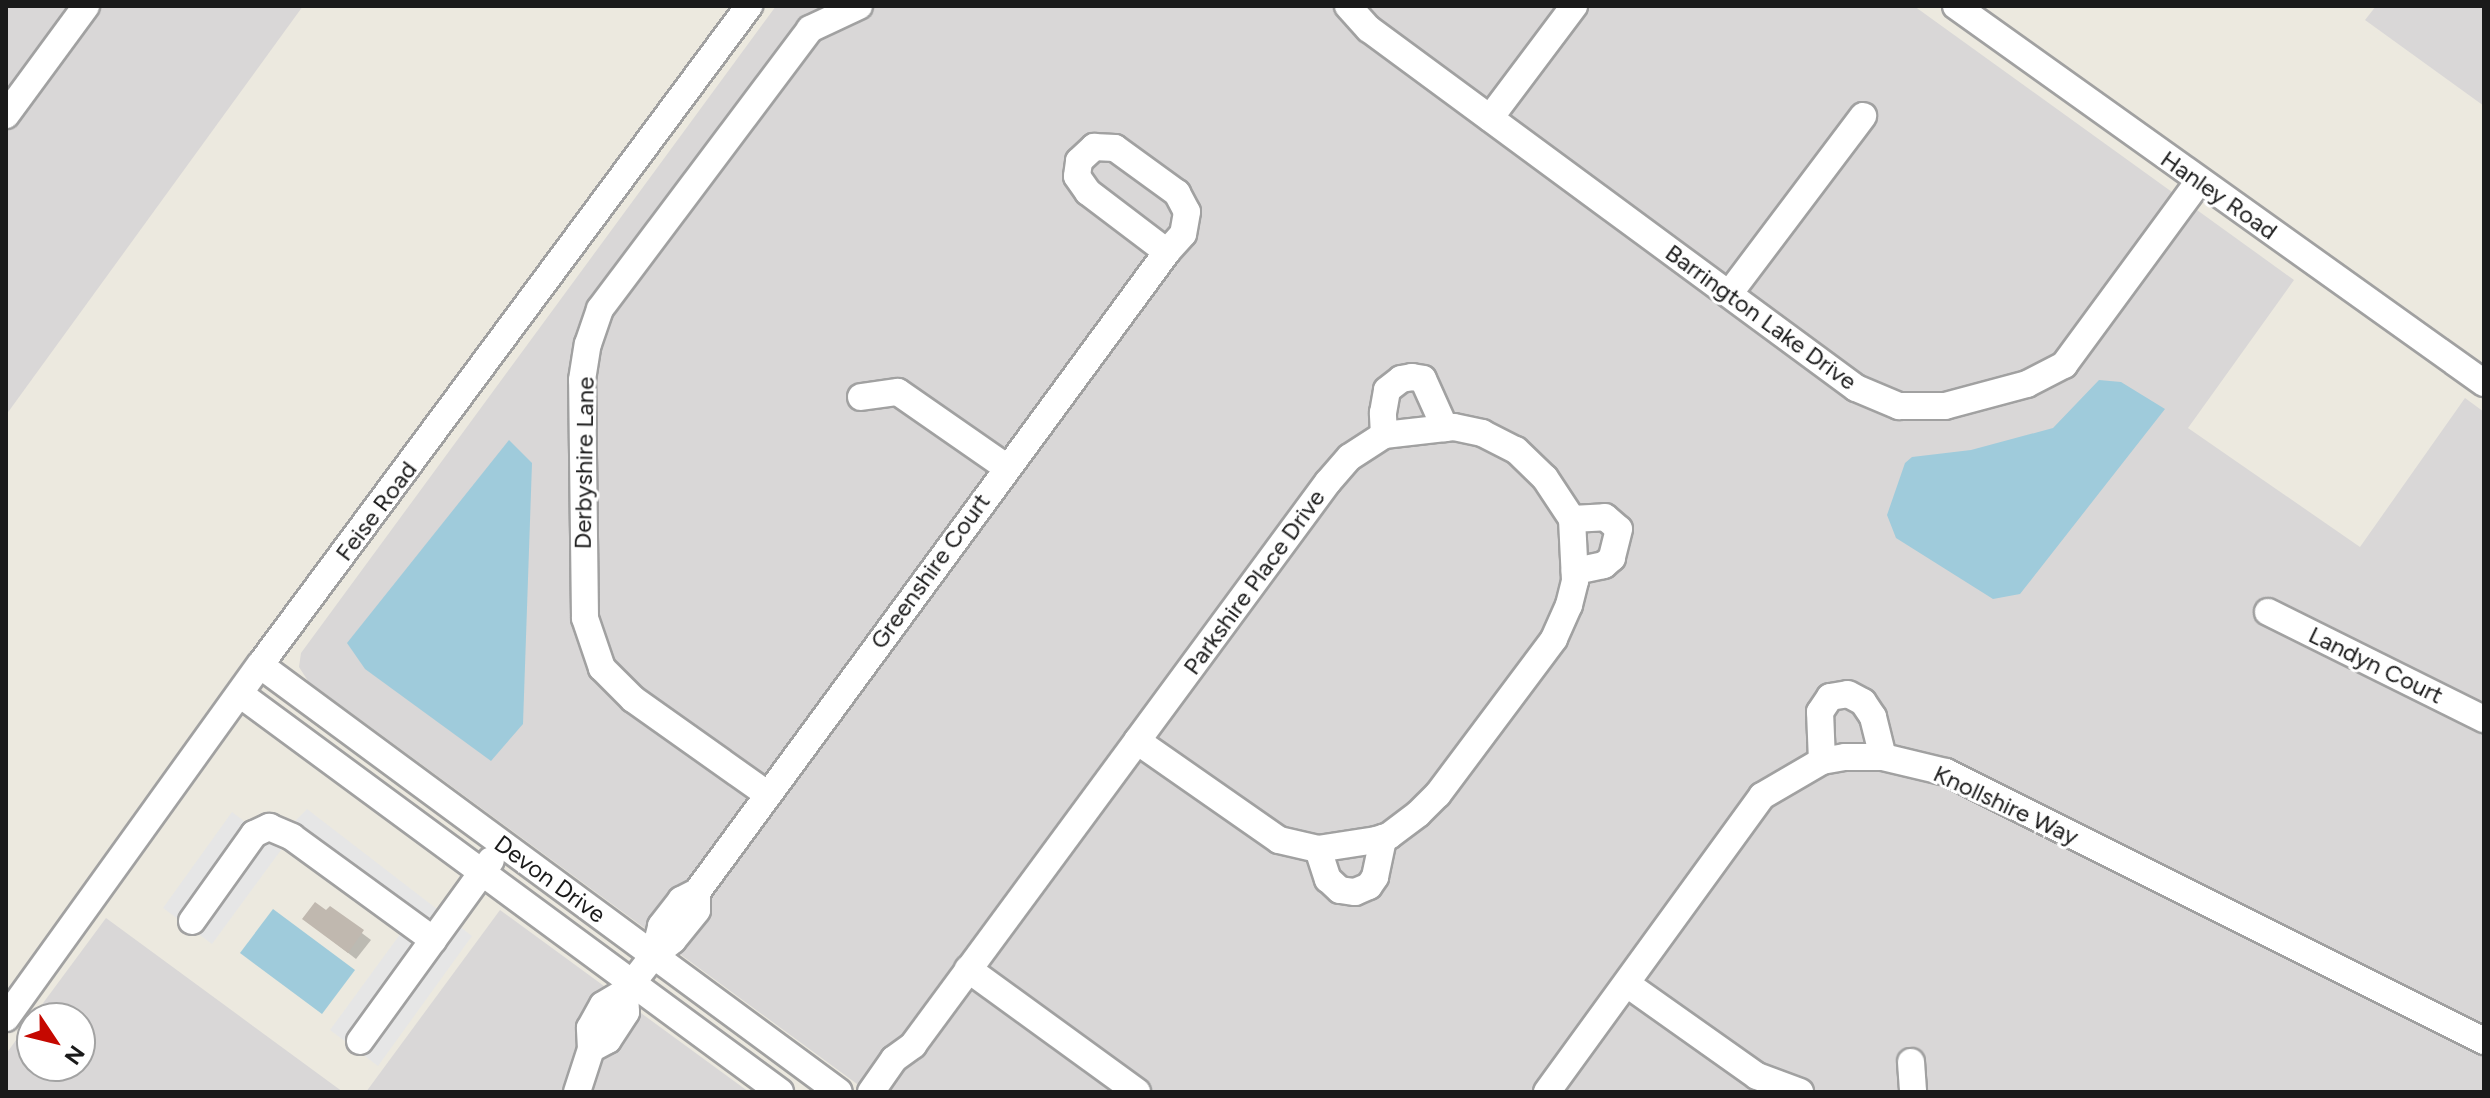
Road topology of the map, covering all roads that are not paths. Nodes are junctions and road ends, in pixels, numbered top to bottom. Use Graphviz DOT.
graph roads {
  1 [pos="86,6"];
  2 [pos="749,6"];
  3 [pos="859,6"];
  4 [pos="1348,6"];
  5 [pos="1574,6"];
  6 [pos="1956,6"];
  7 [pos="6,115"];
  8 [pos="1863,116"];
  9 [pos="1490,118"];
  10 [pos="2199,181"];
  11 [pos="1167,252"];
  12 [pos="1729,294"];
  13 [pos="2484,383"];
  14 [pos="861,397"];
  15 [pos="1445,428"];
  16 [pos="1384,435"];
  17 [pos="1006,467"];
  18 [pos="1572,519"];
  19 [pos="1575,571"];
  20 [pos="2268,612"];
  21 [pos="260,665"];
  22 [pos="240,694"];
  23 [pos="2484,719"];
  24 [pos="1137,741"];
  25 [pos="1883,757"];
  26 [pos="1822,761"];
  27 [pos="767,794"];
  28 [pos="1383,838"];
  29 [pos="503,844"];
  30 [pos="1318,849"];
  31 [pos="483,872"];
  32 [pos="192,921"];
  33 [pos="433,940"];
  34 [pos="654,955"];
  35 [pos="968,969"];
  36 [pos="1627,984"];
  37 [pos="629,987"];
  38 [pos="6,1018"];
  39 [pos="360,1041"];
  40 [pos="2484,1041"];
  41 [pos="913,1045"];
  42 [pos="1911,1062"];
  43 [pos="577,1092"];
  44 [pos="780,1092"];
  45 [pos="839,1092"];
  46 [pos="871,1092"];
  47 [pos="889,1092"];
  48 [pos="1137,1092"];
  49 [pos="1547,1092"];
  50 [pos="1800,1092"];
  51 [pos="1913,1092"];
  1 -- 7 [label="street"];
  2 -- 21 [label="street, Feise Road"];
  3 -- 27 [label="street, Derbyshire Lane"];
  4 -- 9 [label="street, Barrington Lake Drive"];
  5 -- 9 [label="street"];
  6 -- 10 [label="street, Hanley Road"];
  8 -- 12 [label="street"];
  9 -- 12 [label="street, Barrington Lake Drive"];
  10 -- 12 [label="street, Barrington Lake Drive"];
  10 -- 13 [label="street, Hanley Road"];
  11 -- 17 [label="street, Greenshire Court"];
  14 -- 17 [label="street"];
  15 -- 16 [label="street, Parkshire Place Drive"];
  15 -- 16 [label="street"];
  15 -- 18 [label="street, Parkshire Place Drive"];
  16 -- 24 [label="street, Parkshire Place Drive"];
  17 -- 27 [label="street, Greenshire Court"];
  18 -- 19 [label="street"];
  18 -- 19 [label="street"];
  19 -- 28 [label="street"];
  20 -- 23 [label="street, Landyn Court"];
  21 -- 22 [label="street, Feise Road"];
  21 -- 29 [label="street, Devon Drive"];
  22 -- 31 [label="street, Devon Drive"];
  22 -- 38 [label="street, Feise Road"];
  24 -- 30 [label="street"];
  24 -- 35 [label="street, Parkshire Place Drive"];
  25 -- 26 [label="street, Knollshire Way"];
  25 -- 26 [label="street"];
  25 -- 40 [label="street, Knollshire Way"];
  26 -- 36 [label="street, Knollshire Way"];
  27 -- 34 [label="street, Greenshire Court"];
  28 -- 30 [label="street"];
  28 -- 30 [label="street"];
  29 -- 31 [label="street"];
  29 -- 34 [label="street, Devon Drive"];
  31 -- 33 [label="street"];
  31 -- 37 [label="street, Devon Drive"];
  32 -- 33 [label="street"];
  33 -- 39 [label="street"];
  34 -- 37 [label="street, Greenshire Court"];
  34 -- 45 [label="street, Devon Drive"];
  35 -- 41 [label="street, Parkshire Place Drive"];
  35 -- 48 [label="street"];
  36 -- 49 [label="street, Knollshire Way"];
  36 -- 50 [label="street"];
  37 -- 43 [label="street"];
  37 -- 44 [label="street, Devon Drive"];
  41 -- 46 [label="street, Parkshire Place Drive"];
  41 -- 47 [label="street, Parkshire Place Drive"];
  42 -- 51 [label="street"];
}
